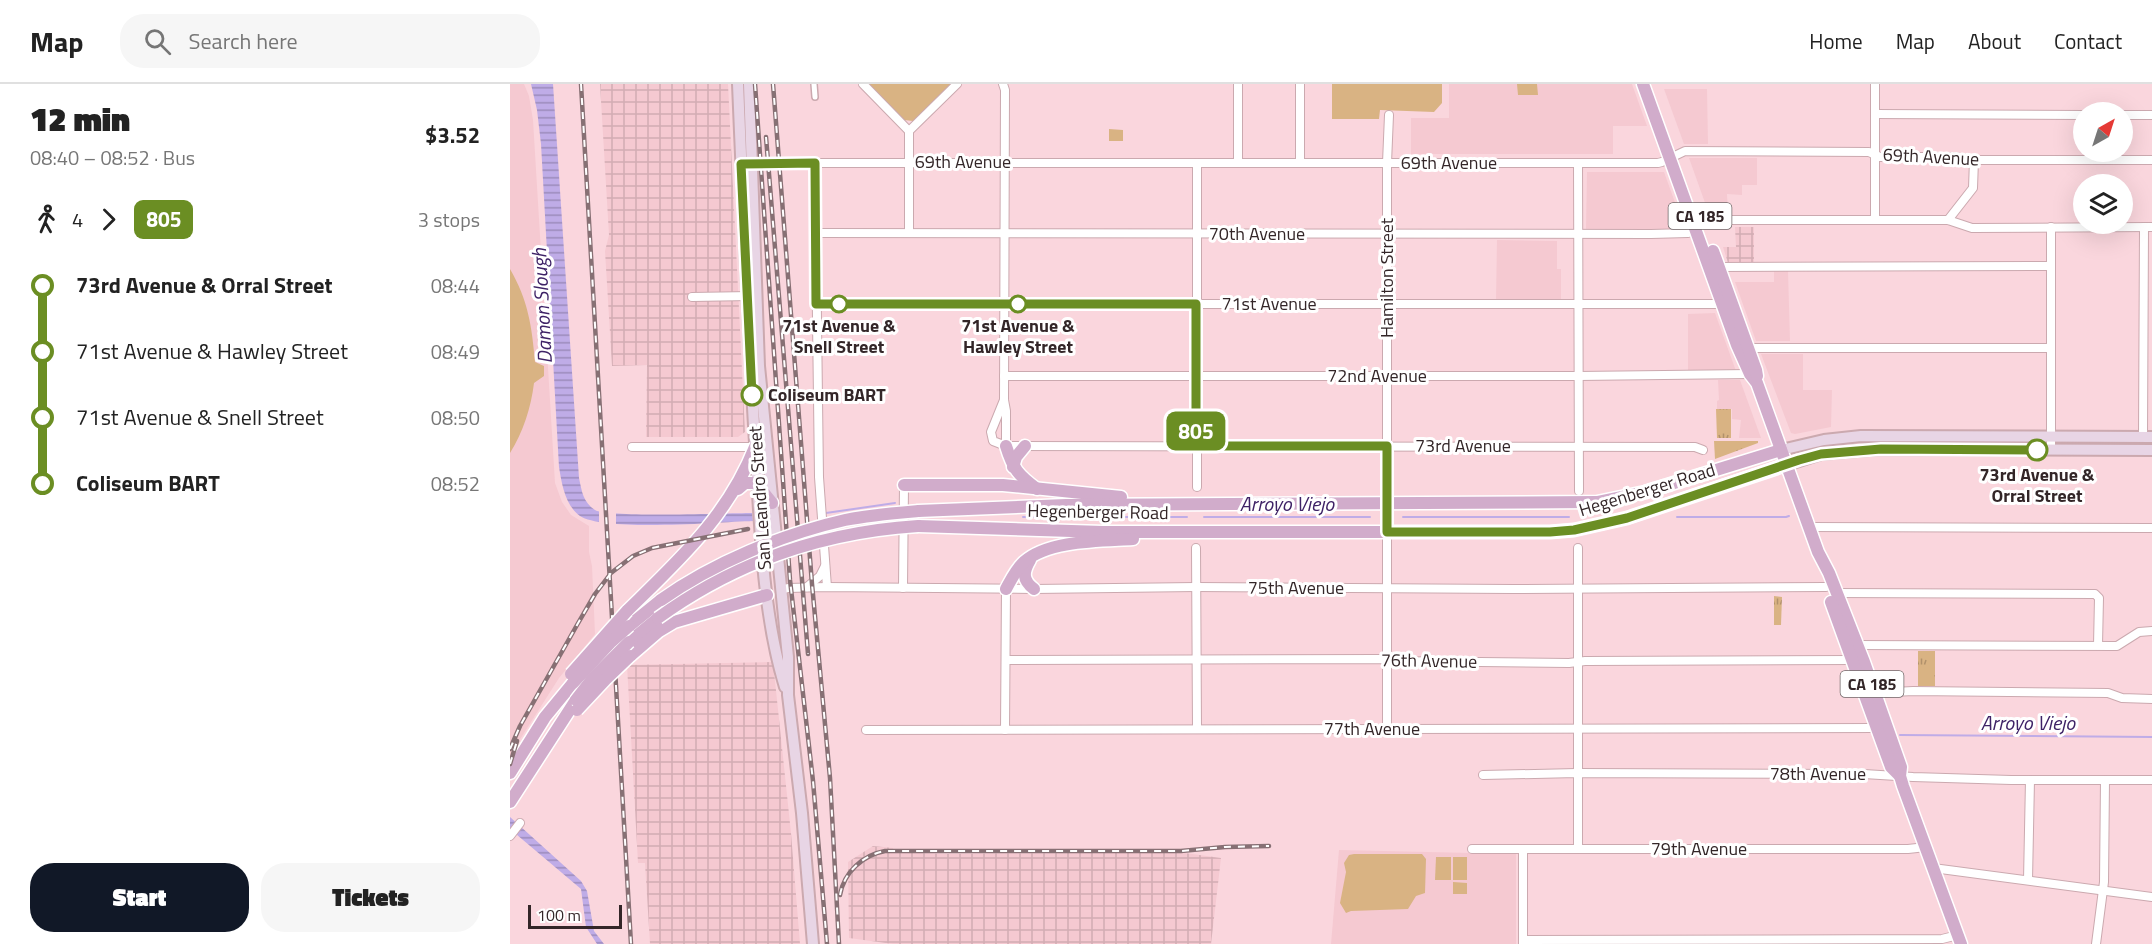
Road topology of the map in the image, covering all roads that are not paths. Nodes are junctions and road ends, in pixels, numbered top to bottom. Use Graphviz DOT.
graph roads {
  1 [pos="738,84"];
  2 [pos="748,84"];
  3 [pos="814,84"];
  4 [pos="863,84"];
  5 [pos="957,84"];
  6 [pos="1003,84"];
  7 [pos="1238,84"];
  8 [pos="1300,84"];
  9 [pos="1643,84"];
  10 [pos="1651,84"];
  11 [pos="1875,84"];
  12 [pos="814,97"];
  13 [pos="1875,114"];
  14 [pos="1389,115"];
  15 [pos="2073,115"];
  16 [pos="2133,115"];
  17 [pos="2152,115"];
  18 [pos="909,131"];
  19 [pos="1875,154"];
  20 [pos="1674,157"];
  21 [pos="1974,160"];
  22 [pos="2152,160"];
  23 [pos="910,162"];
  24 [pos="1006,162"];
  25 [pos="747,163"];
  26 [pos="815,163"];
  27 [pos="1197,163"];
  28 [pos="1238,163"];
  29 [pos="1300,163"];
  30 [pos="1387,163"];
  31 [pos="1578,163"];
  32 [pos="1875,220"];
  33 [pos="1948,220"];
  34 [pos="1700,226"];
  35 [pos="2051,227"];
  36 [pos="2148,227"];
  37 [pos="909,232"];
  38 [pos="816,233"];
  39 [pos="1006,233"];
  40 [pos="1196,233"];
  41 [pos="1387,234"];
  42 [pos="1578,234"];
  43 [pos="2051,266"];
  44 [pos="1719,267"];
  45 [pos="752,296"];
  46 [pos="692,297"];
  47 [pos="816,304"];
  48 [pos="1005,304"];
  49 [pos="1196,304"];
  50 [pos="1721,304"];
  51 [pos="1388,305"];
  52 [pos="1578,305"];
  53 [pos="1749,348"];
  54 [pos="2051,348"];
  55 [pos="1197,375"];
  56 [pos="1004,376"];
  57 [pos="1387,376"];
  58 [pos="1578,376"];
  59 [pos="1753,379"];
  60 [pos="1004,400"];
  61 [pos="2050,436"];
  62 [pos="2148,437"];
  63 [pos="1006,446"];
  64 [pos="1025,446"];
  65 [pos="1196,446"];
  66 [pos="1387,446"];
  67 [pos="632,447"];
  68 [pos="761,447"];
  69 [pos="1578,447"];
  70 [pos="1703,450"];
  71 [pos="1781,450"];
  72 [pos="2051,450"];
  73 [pos="2152,450"];
  74 [pos="1786,465"];
  75 [pos="1013,467"];
  76 [pos="756,483"];
  77 [pos="904,484"];
  78 [pos="1197,487"];
  79 [pos="1038,490"];
  80 [pos="1579,491"];
  81 [pos="733,494"];
  82 [pos="772,503"];
  83 [pos="1197,503"];
  84 [pos="1387,503"];
  85 [pos="1809,527"];
  86 [pos="2152,528"];
  87 [pos="1197,532"];
  88 [pos="1387,532"];
  89 [pos="1196,548"];
  90 [pos="1578,548"];
  91 [pos="1033,555"];
  92 [pos="825,566"];
  93 [pos="807,587"];
  94 [pos="827,587"];
  95 [pos="1197,587"];
  96 [pos="903,588"];
  97 [pos="1387,588"];
  98 [pos="1006,589"];
  99 [pos="1034,589"];
  100 [pos="1578,589"];
  101 [pos="781,590"];
  102 [pos="1831,590"];
  103 [pos="767,595"];
  104 [pos="2152,631"];
  105 [pos="1857,645"];
  106 [pos="2098,645"];
  107 [pos="1196,659"];
  108 [pos="1005,660"];
  109 [pos="1852,660"];
  110 [pos="1387,661"];
  111 [pos="1579,661"];
  112 [pos="572,679"];
  113 [pos="1875,693"];
  114 [pos="788,695"];
  115 [pos="2152,699"];
  116 [pos="576,705"];
  117 [pos="1197,728"];
  118 [pos="1577,728"];
  119 [pos="1877,728"];
  120 [pos="1387,729"];
  121 [pos="866,730"];
  122 [pos="1005,730"];
  123 [pos="510,773"];
  124 [pos="1577,773"];
  125 [pos="1483,775"];
  126 [pos="1900,776"];
  127 [pos="2030,780"];
  128 [pos="2105,780"];
  129 [pos="2152,780"];
  130 [pos="510,802"];
  131 [pos="520,823"];
  132 [pos="511,835"];
  133 [pos="1926,847"];
  134 [pos="1472,849"];
  135 [pos="1523,849"];
  136 [pos="1578,849"];
  137 [pos="1934,868"];
  138 [pos="2028,880"];
  139 [pos="2103,891"];
  140 [pos="2152,897"];
  141 [pos="1959,939"];
  142 [pos="1523,942"];
  143 [pos="1740,942"];
  144 [pos="813,944"];
  145 [pos="2096,944"];
  1 -- 25 [label="main road, San Leandro Street"];
  2 -- 25 [label="main road, San Leandro Street"];
  3 -- 12 [label="street"];
  4 -- 18 [label="street"];
  5 -- 18 [label="street"];
  6 -- 24 [label="street"];
  7 -- 28 [label="street"];
  8 -- 29 [label="street"];
  9 -- 20 [label="main road, CA 185"];
  10 -- 20 [label="main road, CA 185"];
  11 -- 13 [label="street"];
  13 -- 15 [label="street"];
  13 -- 19 [label="street"];
  14 -- 30 [label="street, Hamilton Street"];
  16 -- 17 [label="street"];
  18 -- 23 [label="street"];
  19 -- 20 [label="street, 69th Avenue"];
  19 -- 21 [label="street, 69th Avenue"];
  19 -- 32 [label="street"];
  20 -- 31 [label="street, 69th Avenue"];
  20 -- 34 [label="main road, CA 185"];
  21 -- 22 [label="street, 69th Avenue"];
  21 -- 33 [label="street"];
  23 -- 24 [label="street, 69th Avenue"];
  23 -- 26 [label="street, 69th Avenue"];
  23 -- 37 [label="street"];
  24 -- 27 [label="street, 69th Avenue"];
  24 -- 39 [label="street"];
  25 -- 26 [label="street, 69th Avenue"];
  25 -- 45 [label="main road, San Leandro Street"];
  26 -- 38 [label="street"];
  27 -- 28 [label="street, 69th Avenue"];
  27 -- 40 [label="street"];
  28 -- 29 [label="street, 69th Avenue"];
  29 -- 30 [label="street, 69th Avenue"];
  30 -- 31 [label="street, 69th Avenue"];
  30 -- 41 [label="street, Hamilton Street"];
  31 -- 42 [label="street"];
  32 -- 33 [label="street, 70th Avenue"];
  32 -- 34 [label="street, 70th Avenue"];
  33 -- 35 [label="street, 70th Avenue"];
  34 -- 42 [label="street, 70th Avenue"];
  34 -- 44 [label="main road, CA 185"];
  34 -- 50 [label="main road, CA 185"];
  35 -- 36 [label="street, 70th Avenue"];
  35 -- 43 [label="street"];
  36 -- 62 [label="street"];
  37 -- 38 [label="street, 70th Avenue"];
  37 -- 39 [label="street, 70th Avenue"];
  38 -- 47 [label="street"];
  39 -- 40 [label="street, 70th Avenue"];
  39 -- 48 [label="street"];
  40 -- 41 [label="street, 70th Avenue"];
  40 -- 49 [label="street"];
  41 -- 42 [label="street, 70th Avenue"];
  41 -- 51 [label="street, Hamilton Street"];
  42 -- 52 [label="street"];
  43 -- 44 [label="street"];
  43 -- 54 [label="street"];
  44 -- 53 [label="main road, CA 185"];
  45 -- 46 [label="street"];
  45 -- 68 [label="main road, San Leandro Street"];
  47 -- 48 [label="street, 71st Avenue"];
  47 -- 92 [label="street"];
  48 -- 49 [label="street, 71st Avenue"];
  48 -- 56 [label="street"];
  49 -- 51 [label="street, 71st Avenue"];
  49 -- 55 [label="street"];
  50 -- 52 [label="street, 71st Avenue"];
  50 -- 59 [label="main road, CA 185"];
  51 -- 52 [label="street, 71st Avenue"];
  51 -- 57 [label="street, Hamilton Street"];
  52 -- 58 [label="street"];
  53 -- 54 [label="street"];
  53 -- 59 [label="main road, CA 185"];
  54 -- 61 [label="street"];
  55 -- 56 [label="street, 72nd Avenue"];
  55 -- 57 [label="street, 72nd Avenue"];
  55 -- 65 [label="street"];
  56 -- 60 [label="street"];
  57 -- 58 [label="street, 72nd Avenue"];
  57 -- 66 [label="street, Hamilton Street"];
  58 -- 59 [label="street, 72nd Avenue"];
  58 -- 69 [label="street"];
  59 -- 71 [label="main road, CA 185"];
  60 -- 63 [label="street"];
  60 -- 63 [label="street"];
  61 -- 62 [label="main road"];
  61 -- 71 [label="main road"];
  61 -- 72 [label="street"];
  63 -- 64 [label="street, 73rd Avenue"];
  63 -- 75 [label="main road"];
  64 -- 65 [label="street, 73rd Avenue"];
  64 -- 75 [label="main road"];
  65 -- 66 [label="street, 73rd Avenue"];
  65 -- 78 [label="street"];
  66 -- 69 [label="street, 73rd Avenue"];
  66 -- 84 [label="street, Hamilton Street"];
  67 -- 68 [label="street"];
  68 -- 76 [label="main road, San Leandro Street"];
  68 -- 81 [label="main road"];
  68 -- 82 [label="main road, San Leandro Street"];
  69 -- 70 [label="street, 73rd Avenue"];
  69 -- 80 [label="street"];
  71 -- 74 [label="main road, CA 185"];
  71 -- 84 [label="main road, Hegenberger Road"];
  72 -- 73 [label="main road"];
  72 -- 74 [label="main road"];
  74 -- 85 [label="main road, CA 185"];
  74 -- 88 [label="main road, Hegenberger Road"];
  75 -- 79 [label="main road"];
  76 -- 81 [label="main road"];
  76 -- 82 [label="main road"];
  76 -- 103 [label="main road, San Leandro Street"];
  77 -- 79 [label="main road"];
  77 -- 96 [label="street"];
  79 -- 83 [label="main road"];
  81 -- 112 [label="main road, bridge"];
  82 -- 101 [label="main road, San Leandro Street"];
  83 -- 84 [label="main road, Hegenberger Road"];
  83 -- 112 [label="main road, Hegenberger Road, bridge"];
  84 -- 88 [label="street, Hamilton Street"];
  85 -- 86 [label="street"];
  85 -- 102 [label="main road, CA 185"];
  87 -- 88 [label="main road, Hegenberger Road"];
  87 -- 91 [label="main road"];
  87 -- 116 [label="main road, Hegenberger Road, bridge"];
  88 -- 97 [label="street, Hamilton Street"];
  89 -- 95 [label="street"];
  90 -- 100 [label="street"];
  91 -- 98 [label="main road"];
  91 -- 99 [label="main road"];
  92 -- 93 [label="street"];
  92 -- 94 [label="street"];
  93 -- 94 [label="street, 75th Avenue"];
  93 -- 101 [label="street, 75th Avenue"];
  94 -- 96 [label="street, 75th Avenue"];
  95 -- 97 [label="street, 75th Avenue"];
  95 -- 99 [label="street, 75th Avenue"];
  95 -- 107 [label="street"];
  96 -- 98 [label="street, 75th Avenue"];
  97 -- 100 [label="street, 75th Avenue"];
  97 -- 110 [label="street, Hamilton Street"];
  98 -- 99 [label="street, 75th Avenue"];
  98 -- 108 [label="street"];
  100 -- 102 [label="street, 75th Avenue"];
  100 -- 111 [label="street"];
  101 -- 103 [label="main road, 75th Avenue"];
  101 -- 114 [label="main road, San Leandro Street"];
  102 -- 105 [label="main road, CA 185"];
  102 -- 106 [label="street, 75th Avenue"];
  102 -- 109 [label="main road, CA 185"];
  103 -- 114 [label="main road, San Leandro Street"];
  103 -- 116 [label="main road, bridge"];
  104 -- 106 [label="street"];
  105 -- 106 [label="street"];
  105 -- 113 [label="main road, CA 185"];
  107 -- 108 [label="street, 76th Avenue"];
  107 -- 110 [label="street, 76th Avenue"];
  107 -- 117 [label="street"];
  108 -- 122 [label="street"];
  109 -- 111 [label="street, 76th Avenue"];
  109 -- 119 [label="main road, CA 185"];
  110 -- 111 [label="street, 76th Avenue"];
  110 -- 120 [label="street, Hamilton Street"];
  111 -- 118 [label="street"];
  112 -- 123 [label="main road"];
  113 -- 115 [label="street"];
  113 -- 126 [label="main road, CA 185"];
  114 -- 144 [label="main road, San Leandro Street"];
  116 -- 130 [label="main road, Hegenberger Road"];
  117 -- 120 [label="street, 77th Avenue"];
  117 -- 122 [label="street, 77th Avenue"];
  118 -- 119 [label="street, 77th Avenue"];
  118 -- 120 [label="street, 77th Avenue"];
  118 -- 124 [label="street"];
  119 -- 126 [label="main road, CA 185"];
  121 -- 122 [label="street, 77th Avenue"];
  124 -- 125 [label="street, 78th Avenue"];
  124 -- 126 [label="street, 78th Avenue"];
  124 -- 136 [label="street"];
  126 -- 127 [label="street, 78th Avenue"];
  126 -- 133 [label="main road, CA 185"];
  127 -- 128 [label="street, 78th Avenue"];
  127 -- 138 [label="street"];
  128 -- 129 [label="street, 78th Avenue"];
  128 -- 139 [label="street"];
  131 -- 132 [label="street"];
  133 -- 136 [label="street, 79th Avenue"];
  133 -- 137 [label="main road, CA 185"];
  134 -- 135 [label="street, 79th Avenue"];
  135 -- 136 [label="street, 79th Avenue"];
  135 -- 142 [label="street"];
  137 -- 138 [label="street"];
  137 -- 141 [label="main road, CA 185"];
  138 -- 139 [label="street"];
  139 -- 140 [label="street"];
  139 -- 145 [label="street"];
  141 -- 143 [label="street"];
  142 -- 143 [label="street"];
}
